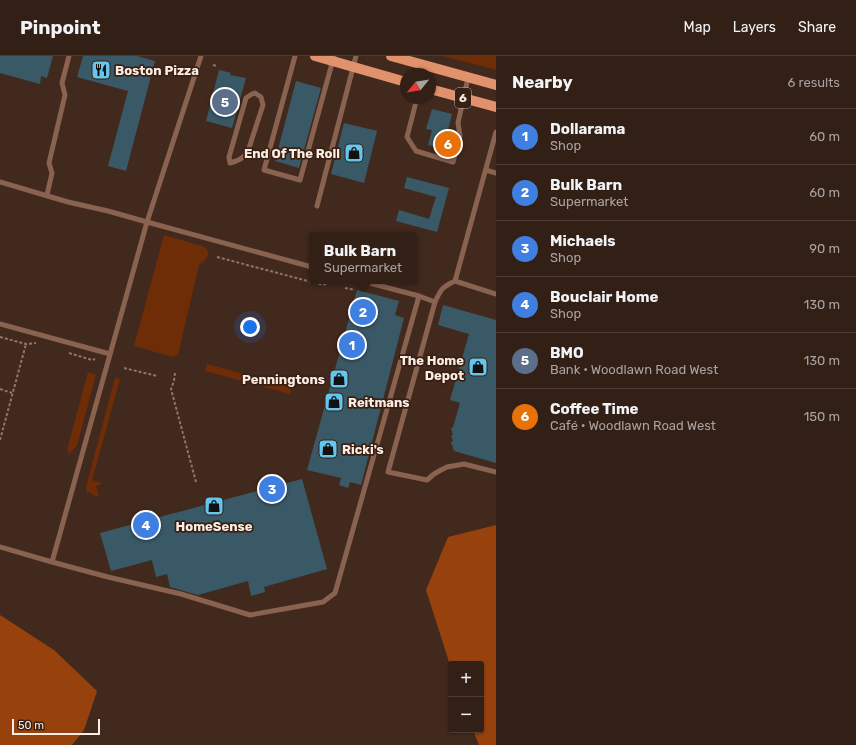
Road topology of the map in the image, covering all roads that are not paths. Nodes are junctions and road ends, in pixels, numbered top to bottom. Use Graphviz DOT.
graph roads {
  1 [pos="69,56"];
  2 [pos="201,56"];
  3 [pos="295,56"];
  4 [pos="315,56"];
  5 [pos="356,56"];
  6 [pos="391,56"];
  7 [pos="333,59"];
  8 [pos="353,67"];
  9 [pos="419,68"];
  10 [pos="436,72"];
  11 [pos="468,78"];
  12 [pos="400,80"];
  13 [pos="496,85"];
  14 [pos="436,91"];
  15 [pos="463,98"];
  16 [pos="415,104"];
  17 [pos="496,107"];
  18 [pos="496,132"];
  19 [pos="230,163"];
  20 [pos="486,170"];
  21 [pos="496,173"];
  22 [pos="0,182"];
  23 [pos="47,195"];
  24 [pos="317,206"];
  25 [pos="147,222"];
  26 [pos="309,267"];
  27 [pos="455,281"];
  28 [pos="373,284"];
  29 [pos="496,294"];
  30 [pos="419,296"];
  31 [pos="435,302"];
  32 [pos="0,324"];
  33 [pos="110,354"];
  34 [pos="496,472"];
  35 [pos="0,548"];
  36 [pos="52,562"];
  1 -- 23 [label="lane"];
  2 -- 25 [label="lane"];
  3 -- 7 [label="lane"];
  4 -- 7 [label="main road"];
  5 -- 8 [label="lane"];
  6 -- 9 [label="main road, 6"];
  7 -- 8 [label="main road"];
  8 -- 12 [label="main road"];
  8 -- 24 [label="lane"];
  10 -- 11 [label="main road, 6"];
  11 -- 13 [label="main road, 6"];
  11 -- 15 [label="lane"];
  14 -- 15 [label="main road, 6"];
  15 -- 16 [label="lane"];
  15 -- 17 [label="main road, 6"];
  18 -- 20 [label="lane"];
  19 -- 19 [label="lane"];
  20 -- 21 [label="lane"];
  20 -- 27 [label="lane"];
  22 -- 23 [label="lane"];
  23 -- 25 [label="lane"];
  25 -- 26 [label="lane"];
  25 -- 33 [label="lane"];
  27 -- 29 [label="lane"];
  27 -- 31 [label="lane"];
  28 -- 30 [label="lane"];
  30 -- 31 [label="lane"];
  30 -- 36 [label="lane"];
  31 -- 34 [label="lane"];
  32 -- 33 [label="lane"];
  33 -- 36 [label="lane"];
  35 -- 36 [label="lane"];
}
